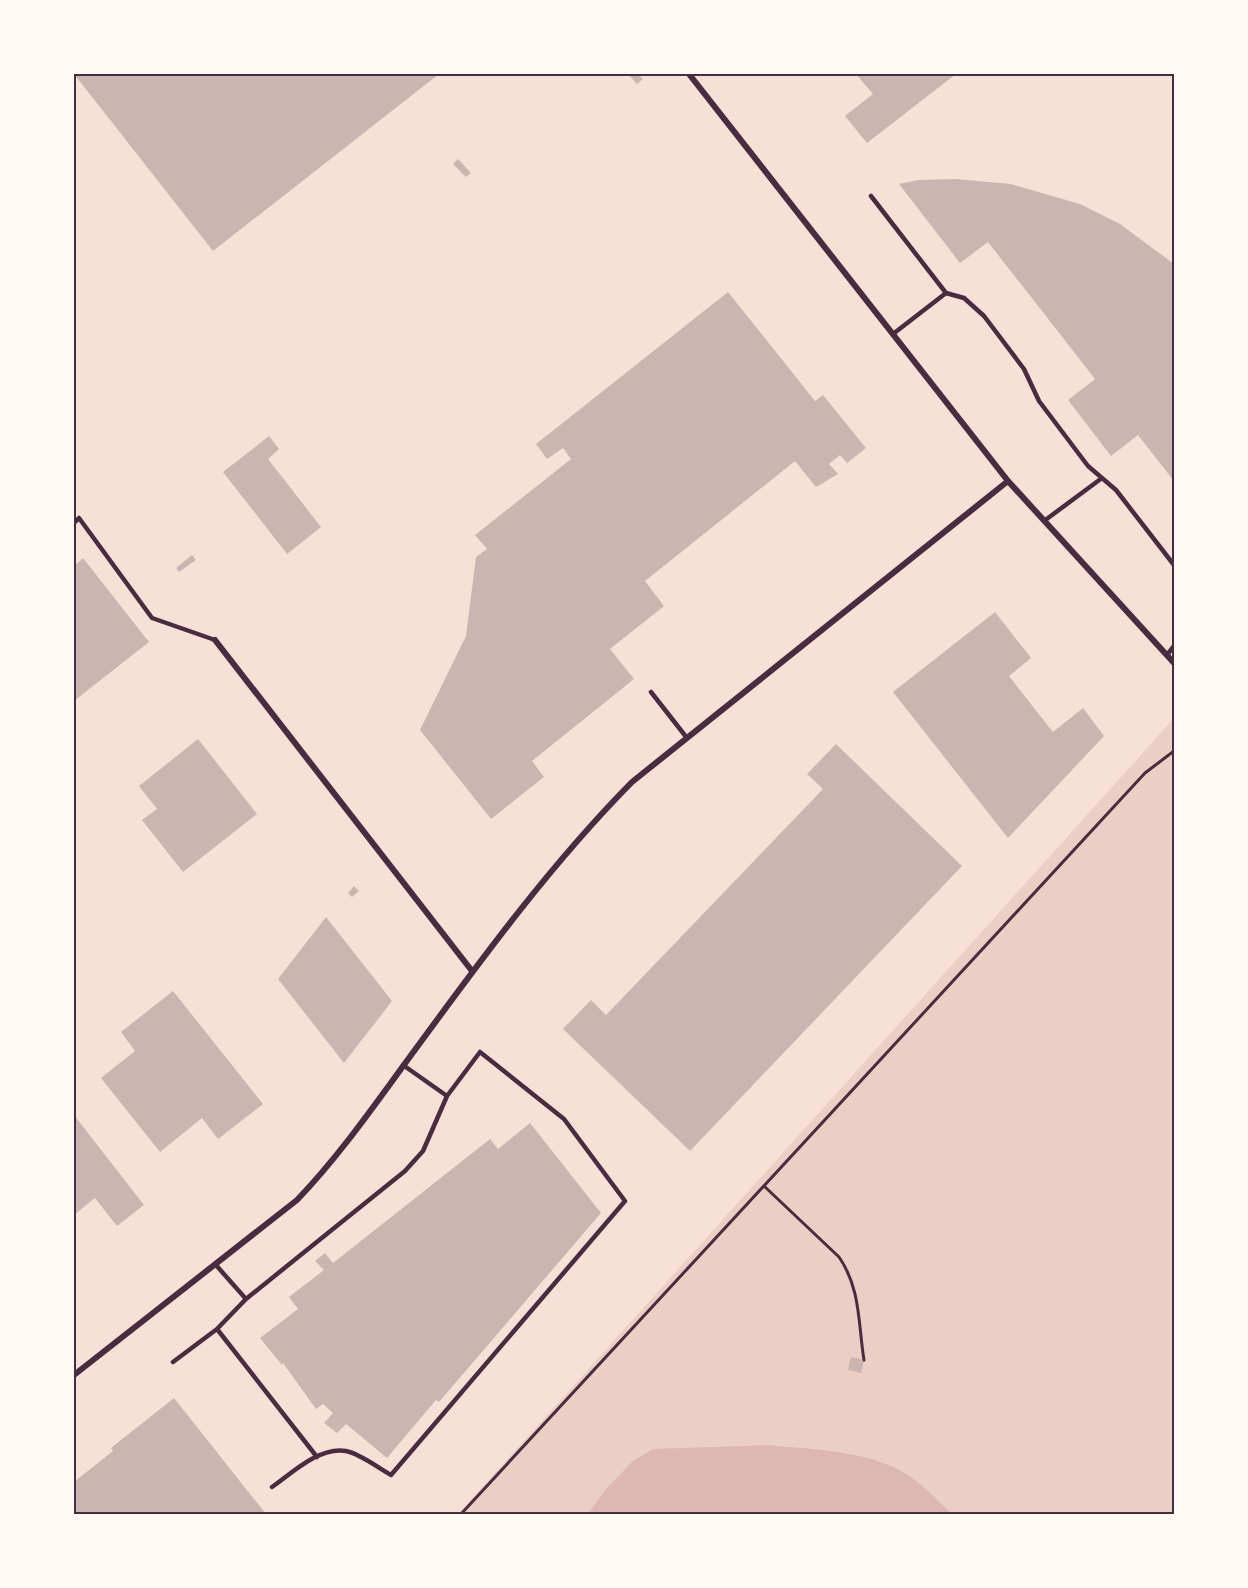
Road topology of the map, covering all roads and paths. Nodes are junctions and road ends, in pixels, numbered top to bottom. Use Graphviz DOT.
graph roads {
  1 [pos="689,74"];
  2 [pos="871,196"];
  3 [pos="946,293"];
  4 [pos="893,334"];
  5 [pos="1102,478"];
  6 [pos="1008,481"];
  7 [pos="1044,521"];
  8 [pos="74,523"];
  9 [pos="1174,565"];
  10 [pos="215,639"];
  11 [pos="1174,646"];
  12 [pos="1167,655"];
  13 [pos="1174,663"];
  14 [pos="651,692"];
  15 [pos="687,738"];
  16 [pos="1174,751"];
  17 [pos="472,971"];
  18 [pos="403,1065"];
  19 [pos="447,1096"];
  20 [pos="764,1186"];
  21 [pos="215,1264"];
  22 [pos="246,1299"];
  23 [pos="217,1329"];
  24 [pos="864,1360"];
  25 [pos="173,1362"];
  26 [pos="74,1375"];
  27 [pos="317,1457"];
  28 [pos="272,1487"];
  29 [pos="461,1515"];
  1 -- 4 [label="street"];
  2 -- 3 [label="lane"];
  3 -- 4 [label="lane"];
  3 -- 5 [label="lane"];
  4 -- 6 [label="street"];
  5 -- 7 [label="lane"];
  5 -- 9 [label="lane"];
  6 -- 7 [label="street"];
  6 -- 15 [label="street"];
  7 -- 12 [label="street"];
  8 -- 10 [label="lane"];
  10 -- 17 [label="street"];
  11 -- 12 [label="lane"];
  12 -- 13 [label="street"];
  14 -- 15 [label="lane"];
  15 -- 17 [label="street"];
  16 -- 20 [label="path"];
  17 -- 18 [label="street"];
  18 -- 19 [label="lane"];
  18 -- 21 [label="street"];
  19 -- 22 [label="lane"];
  19 -- 27 [label="lane"];
  20 -- 24 [label="path"];
  20 -- 29 [label="path"];
  21 -- 22 [label="lane"];
  21 -- 26 [label="street"];
  22 -- 23 [label="lane"];
  23 -- 25 [label="lane"];
  23 -- 27 [label="lane"];
  27 -- 28 [label="lane"];
}
